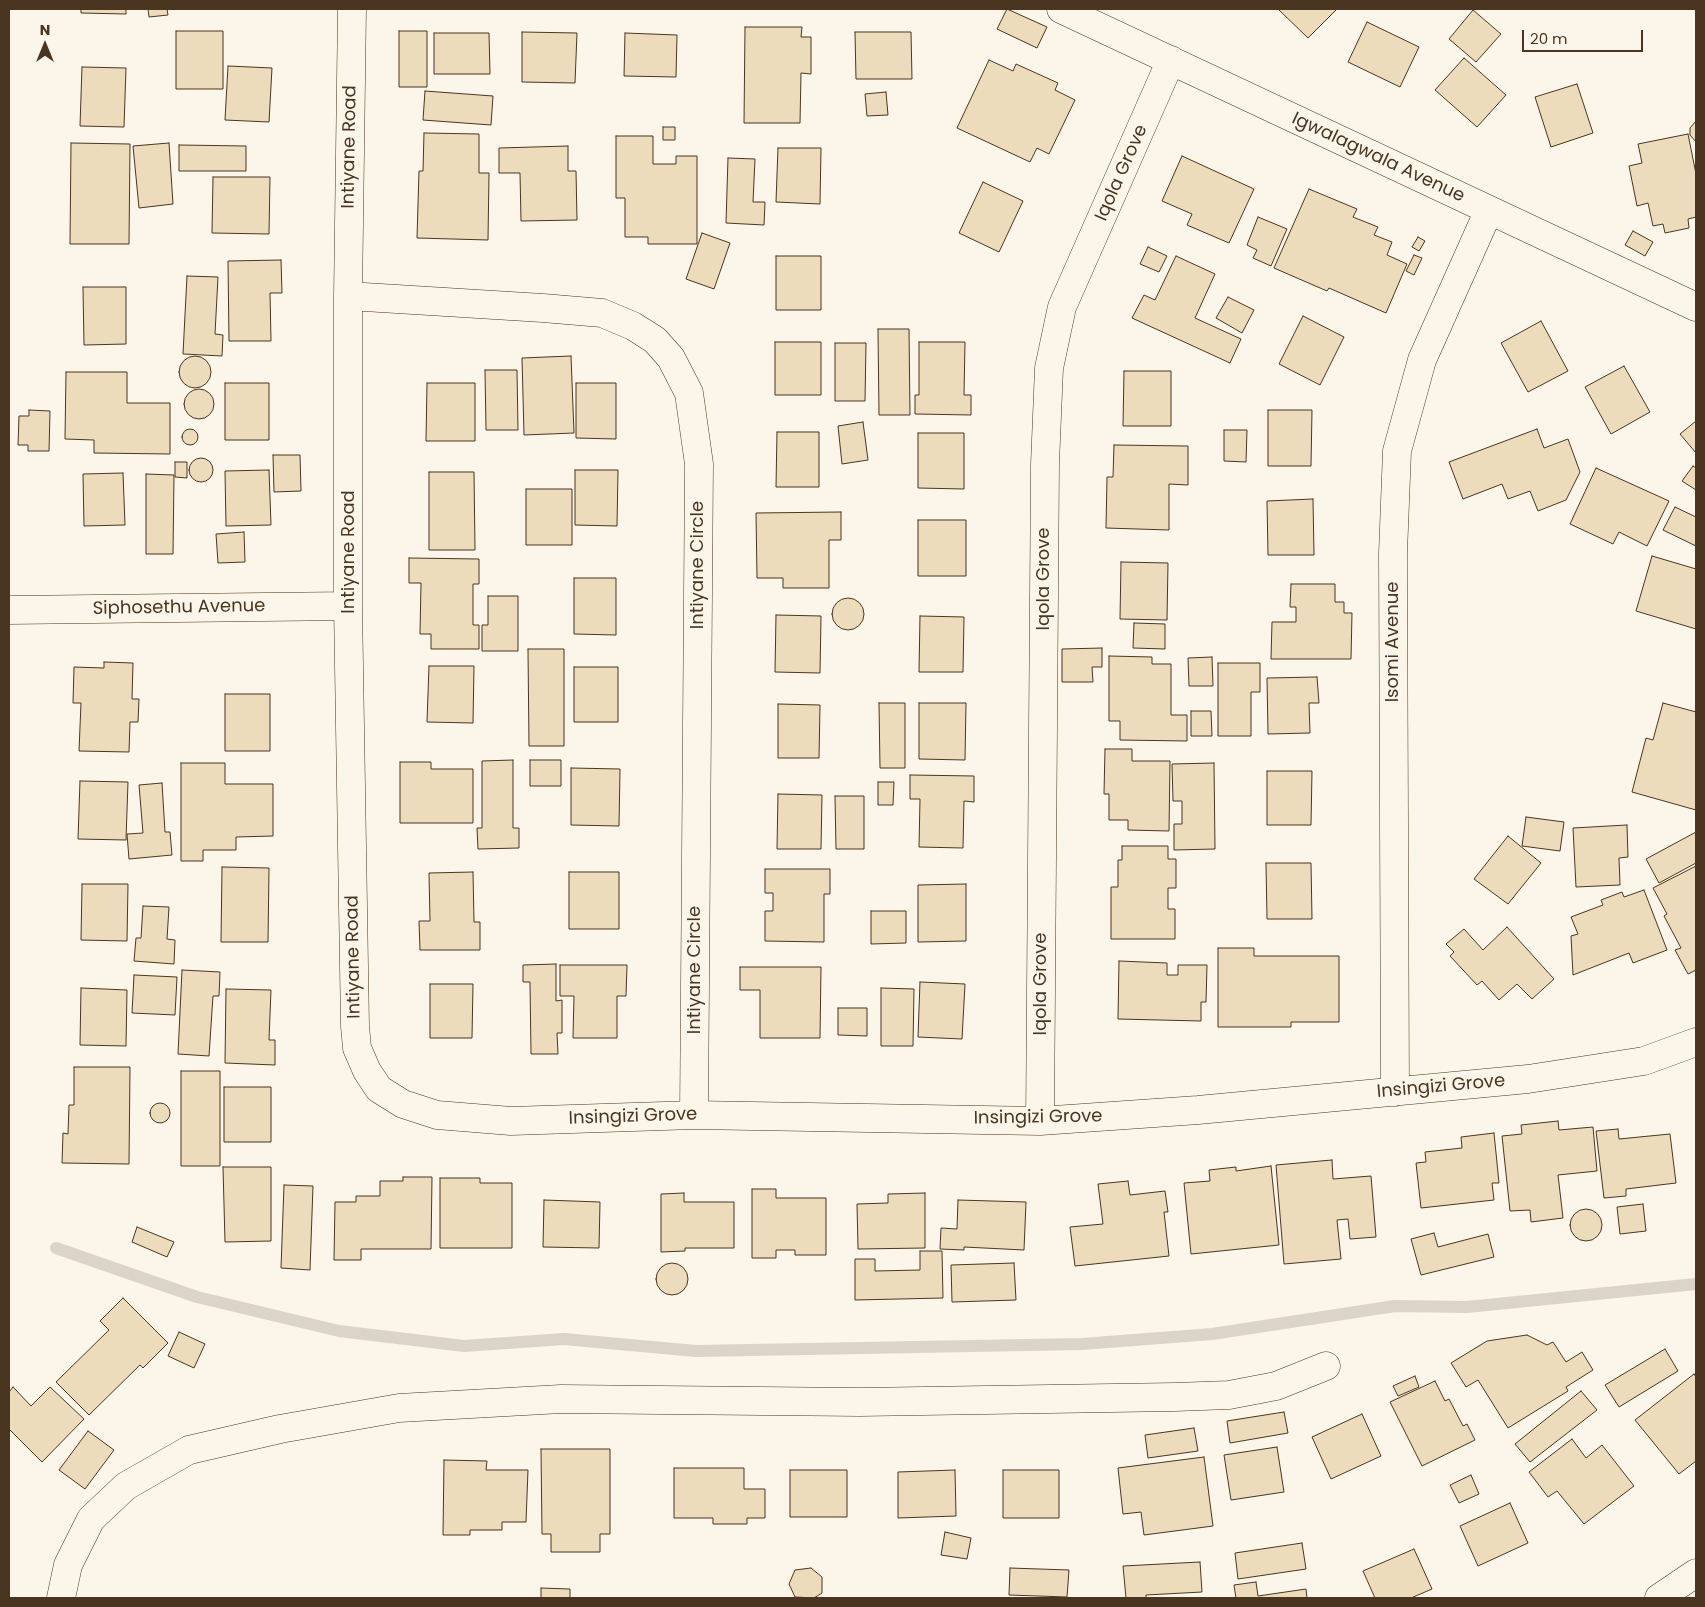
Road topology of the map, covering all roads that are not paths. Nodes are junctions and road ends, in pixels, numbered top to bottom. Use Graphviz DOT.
graph roads {
  1 [pos="352,9"];
  2 [pos="1061,9"];
  3 [pos="1171,60"];
  4 [pos="1490,210"];
  5 [pos="348,296"];
  6 [pos="1696,307"];
  7 [pos="348,606"];
  8 [pos="9,610"];
  9 [pos="1696,1042"];
  10 [pos="379,1089"];
  11 [pos="1395,1092"];
  12 [pos="694,1114"];
  13 [pos="1040,1121"];
  14 [pos="1326,1366"];
  15 [pos="1696,1573"];
  16 [pos="61,1598"];
  17 [pos="1659,1598"];
  1 -- 5 [label="street, Intiyane Road"];
  2 -- 3 [label="street, Igwalagwala Avenue"];
  3 -- 4 [label="street, Igwalagwala Avenue"];
  3 -- 13 [label="street, Iqola Grove"];
  4 -- 6 [label="street, Igwalagwala Avenue"];
  4 -- 11 [label="street, Isomi Avenue"];
  5 -- 7 [label="street, Intiyane Road"];
  5 -- 12 [label="street, Intiyane Circle"];
  7 -- 8 [label="street, Siphosethu Avenue"];
  7 -- 10 [label="street, Intiyane Road"];
  9 -- 11 [label="street, Insingizi Grove"];
  10 -- 12 [label="street, Insingizi Grove"];
  11 -- 13 [label="street, Insingizi Grove"];
  12 -- 13 [label="street, Insingizi Grove"];
  14 -- 16 [label="street"];
  15 -- 17 [label="street"];
}
